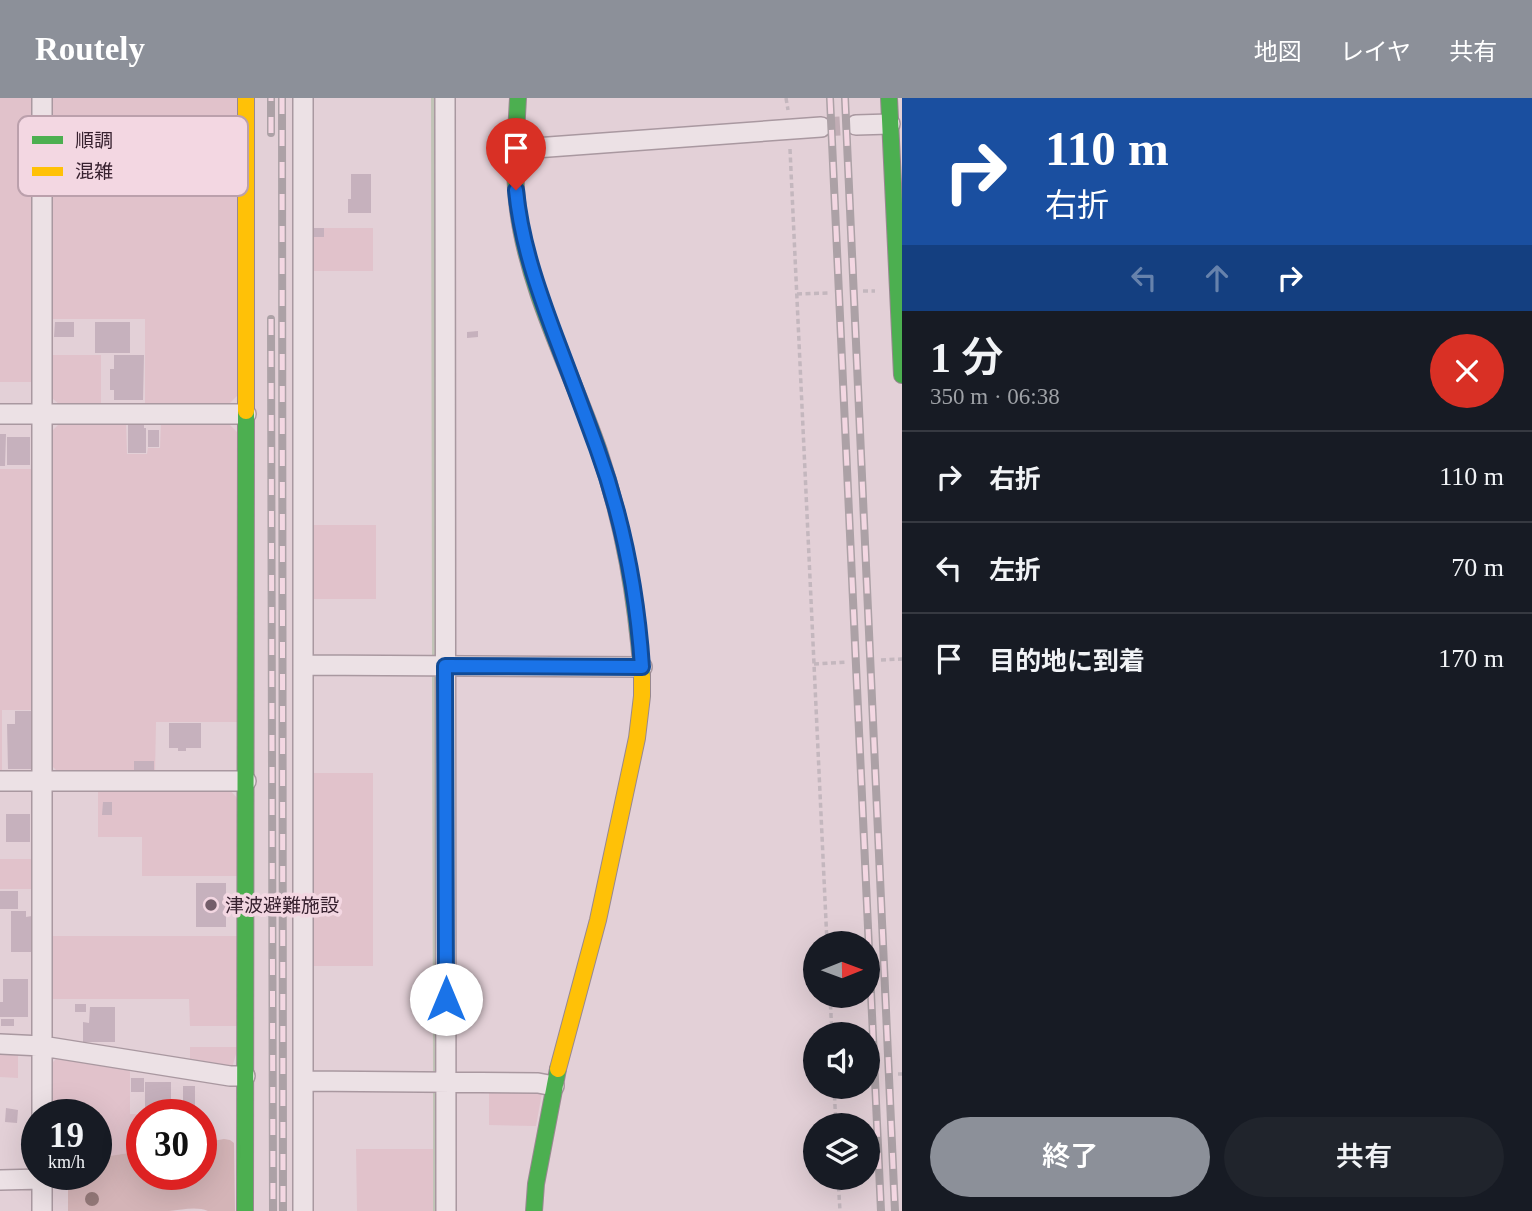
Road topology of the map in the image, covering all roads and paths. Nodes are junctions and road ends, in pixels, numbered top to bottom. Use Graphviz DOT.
graph roads {
  1 [pos="42,98"];
  2 [pos="246,98"];
  3 [pos="303,98"];
  4 [pos="445,98"];
  5 [pos="517,98"];
  6 [pos="786,98"];
  7 [pos="889,98"];
  8 [pos="42,116"];
  9 [pos="246,116"];
  10 [pos="896,123"];
  11 [pos="856,125"];
  12 [pos="821,127"];
  13 [pos="789,130"];
  14 [pos="515,148"];
  15 [pos="42,196"];
  16 [pos="246,196"];
  17 [pos="829,293"];
  18 [pos="797,294"];
  19 [pos="902,375"];
  20 [pos="0,414"];
  21 [pos="42,414"];
  22 [pos="246,414"];
  23 [pos="902,659"];
  24 [pos="881,660"];
  25 [pos="847,662"];
  26 [pos="814,664"];
  27 [pos="303,665"];
  28 [pos="445,666"];
  29 [pos="642,667"];
  30 [pos="0,781"];
  31 [pos="42,781"];
  32 [pos="246,781"];
  33 [pos="826,931"];
  34 [pos="0,1044"];
  35 [pos="41,1046"];
  36 [pos="246,1076"];
  37 [pos="303,1081"];
  38 [pos="446,1082"];
  39 [pos="554,1086"];
  40 [pos="42,1099"];
  41 [pos="21,1178"];
  42 [pos="0,1180"];
  43 [pos="42,1190"];
  44 [pos="839,1190"];
  45 [pos="42,1211"];
  46 [pos="246,1211"];
  47 [pos="303,1211"];
  48 [pos="446,1211"];
  49 [pos="534,1211"];
  50 [pos="840,1211"];
  1 -- 8 [label="street"];
  2 -- 9 [label="street"];
  3 -- 27 [label="street"];
  4 -- 28 [label="street"];
  5 -- 14 [label="street"];
  6 -- 13 [label="path"];
  7 -- 10 [label="street"];
  10 -- 11 [label="street"];
  10 -- 19 [label="street"];
  12 -- 13 [label="street"];
  13 -- 14 [label="street"];
  13 -- 18 [label="path"];
  14 -- 29 [label="street"];
  15 -- 21 [label="street"];
  16 -- 22 [label="street"];
  17 -- 18 [label="path"];
  18 -- 26 [label="path"];
  20 -- 21 [label="street"];
  21 -- 22 [label="street"];
  21 -- 31 [label="street"];
  22 -- 32 [label="street"];
  23 -- 24 [label="path"];
  25 -- 26 [label="path"];
  26 -- 33 [label="path"];
  27 -- 28 [label="street"];
  27 -- 37 [label="street"];
  28 -- 29 [label="street"];
  28 -- 38 [label="street"];
  29 -- 39 [label="street"];
  30 -- 31 [label="street"];
  31 -- 32 [label="street"];
  31 -- 35 [label="street"];
  32 -- 36 [label="street"];
  34 -- 35 [label="street"];
  35 -- 36 [label="street"];
  35 -- 40 [label="street"];
  36 -- 46 [label="street"];
  37 -- 38 [label="street"];
  37 -- 47 [label="street"];
  38 -- 39 [label="street"];
  38 -- 48 [label="street"];
  39 -- 49 [label="street"];
  41 -- 42 [label="street"];
  43 -- 45 [label="street"];
  44 -- 50 [label="path"];
}
